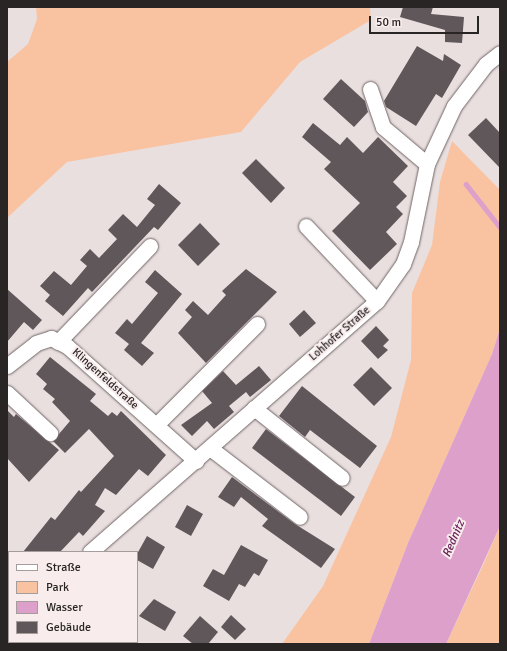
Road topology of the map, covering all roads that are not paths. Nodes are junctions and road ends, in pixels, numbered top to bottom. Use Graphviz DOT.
graph roads {
  1 [pos="500,52"];
  2 [pos="370,89"];
  3 [pos="427,164"];
  4 [pos="306,226"];
  5 [pos="150,246"];
  6 [pos="378,301"];
  7 [pos="257,324"];
  8 [pos="58,342"];
  9 [pos="7,366"];
  10 [pos="7,393"];
  11 [pos="254,408"];
  12 [pos="156,425"];
  13 [pos="50,433"];
  14 [pos="210,448"];
  15 [pos="196,460"];
  16 [pos="342,478"];
  17 [pos="300,517"];
  18 [pos="91,551"];
  1 -- 3 [label="street, Lohhofer Straße"];
  2 -- 3 [label="street"];
  3 -- 6 [label="street, Lohhofer Straße"];
  4 -- 6 [label="street"];
  5 -- 8 [label="street"];
  6 -- 11 [label="street, Lohhofer Straße"];
  7 -- 12 [label="street"];
  8 -- 9 [label="street"];
  8 -- 12 [label="street, Klingenfeldstraße"];
  10 -- 13 [label="street"];
  11 -- 14 [label="street, Lohhofer Straße"];
  11 -- 16 [label="street"];
  12 -- 15 [label="street, Klingenfeldstraße"];
  14 -- 15 [label="street, Lohhofer Straße"];
  14 -- 17 [label="street"];
  15 -- 18 [label="street, Lohhofer Straße"];
}
